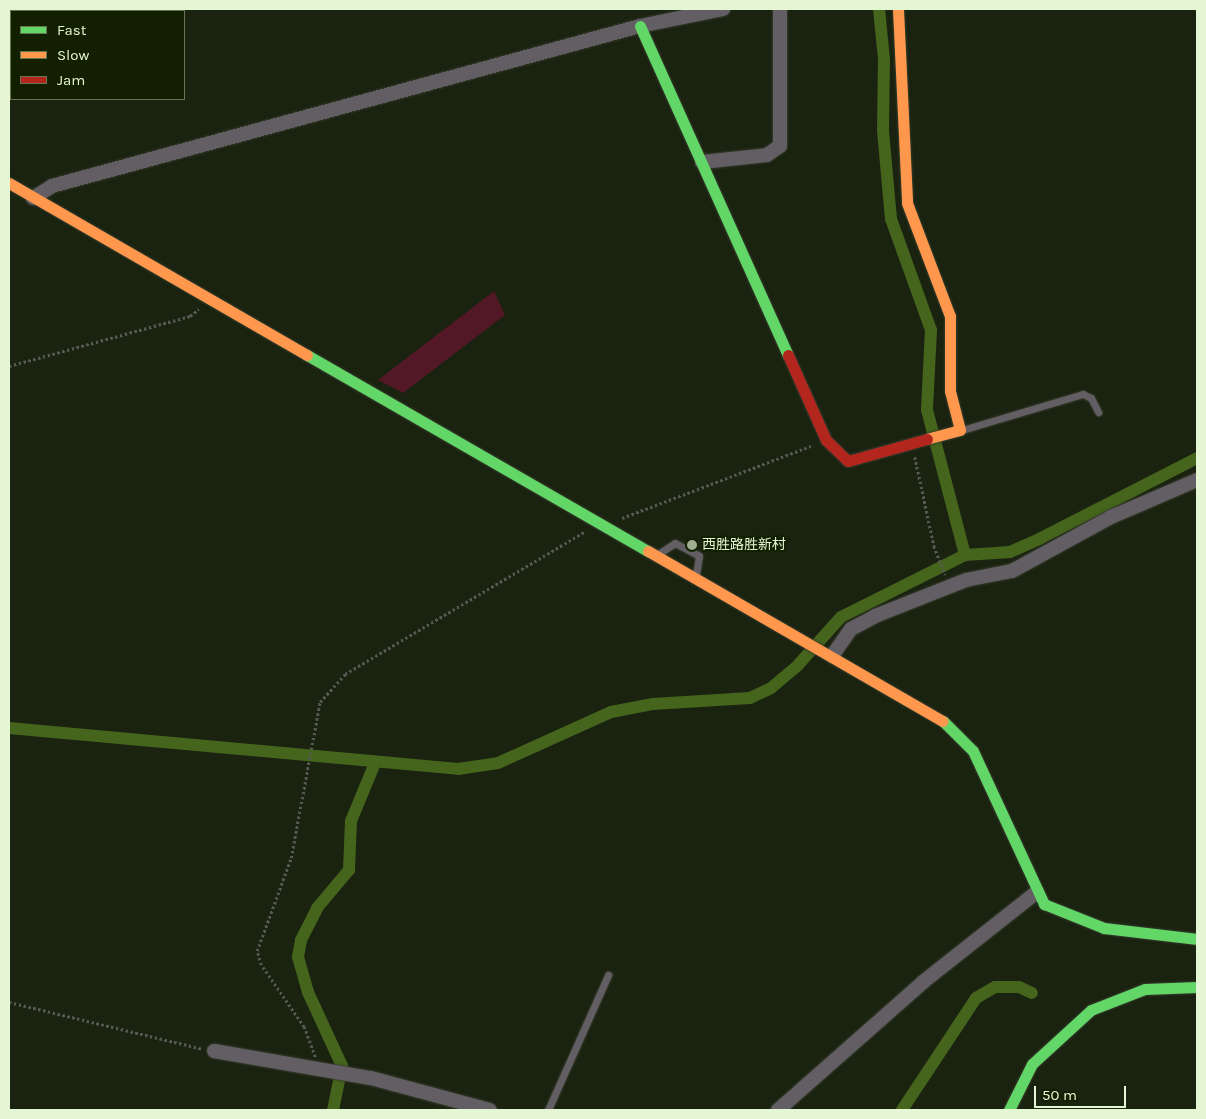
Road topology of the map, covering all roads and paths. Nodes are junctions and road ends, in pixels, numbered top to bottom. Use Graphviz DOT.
graph roads {
  1 [pos="723,9"];
  2 [pos="780,9"];
  3 [pos="898,9"];
  4 [pos="640,26"];
  5 [pos="702,162"];
  6 [pos="9,183"];
  7 [pos="33,198"];
  8 [pos="206,297"];
  9 [pos="9,366"];
  10 [pos="1098,412"];
  11 [pos="956,432"];
  12 [pos="826,440"];
  13 [pos="915,444"];
  14 [pos="1197,480"];
  15 [pos="603,525"];
  16 [pos="656,556"];
  17 [pos="945,575"];
  18 [pos="696,578"];
  19 [pos="830,655"];
  20 [pos="1037,892"];
  21 [pos="1197,940"];
  22 [pos="608,975"];
  23 [pos="1197,987"];
  24 [pos="1197,998"];
  25 [pos="9,1002"];
  26 [pos="1099,1011"];
  27 [pos="1053,1047"];
  28 [pos="214,1051"];
  29 [pos="323,1068"];
  30 [pos="490,1110"];
  31 [pos="548,1110"];
  32 [pos="778,1110"];
  33 [pos="1009,1110"];
  34 [pos="1018,1110"];
  1 -- 4 [label="street"];
  2 -- 5 [label="street"];
  3 -- 11 [label="main road"];
  4 -- 5 [label="main road"];
  4 -- 7 [label="street"];
  5 -- 12 [label="main road"];
  6 -- 7 [label="main road"];
  7 -- 8 [label="main road"];
  8 -- 9 [label="path"];
  8 -- 15 [label="main road"];
  10 -- 11 [label="lane"];
  11 -- 13 [label="main road"];
  12 -- 13 [label="main road"];
  12 -- 15 [label="path"];
  13 -- 17 [label="path"];
  14 -- 19 [label="street"];
  15 -- 16 [label="main road"];
  15 -- 29 [label="path"];
  16 -- 18 [label="main road"];
  16 -- 18 [label="lane"];
  18 -- 19 [label="main road"];
  19 -- 20 [label="main road"];
  20 -- 21 [label="main road"];
  20 -- 32 [label="street"];
  22 -- 31 [label="lane"];
  23 -- 26 [label="main road"];
  24 -- 26 [label="main road"];
  25 -- 28 [label="path"];
  26 -- 27 [label="main road"];
  27 -- 33 [label="main road"];
  27 -- 34 [label="main road"];
  28 -- 29 [label="street"];
  29 -- 30 [label="street"];
}
